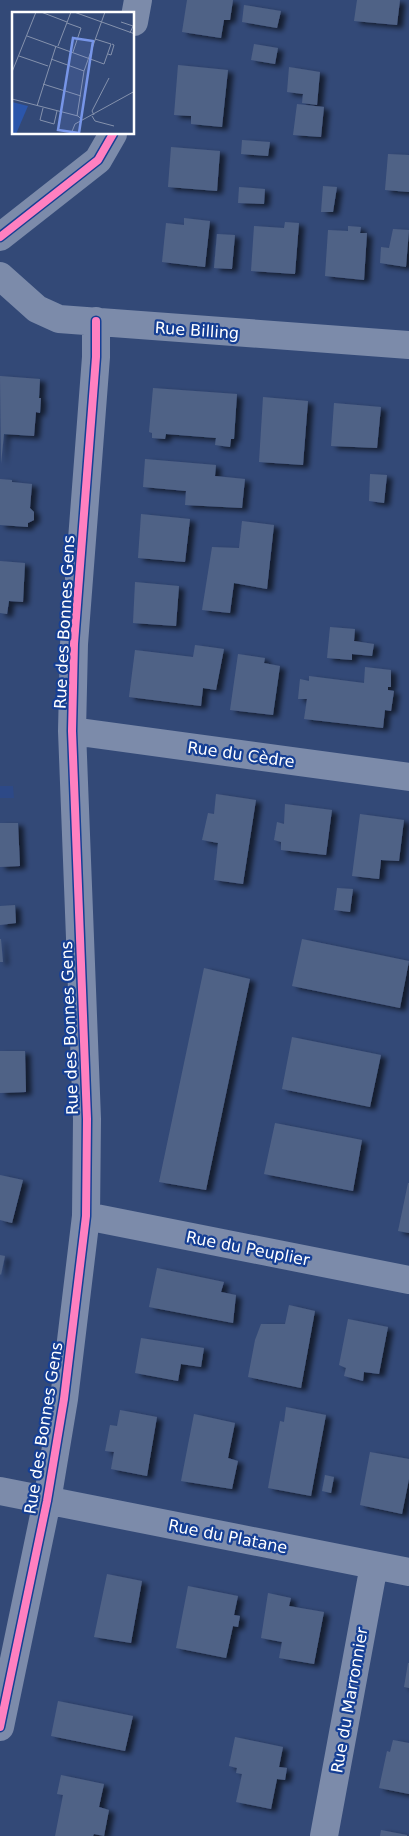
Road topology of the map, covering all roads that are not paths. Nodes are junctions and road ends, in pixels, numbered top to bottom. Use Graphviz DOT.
graph roads {
  1 [pos="138,0"];
  2 [pos="135,16"];
  3 [pos="112,135"];
  4 [pos="0,237"];
  5 [pos="0,276"];
  6 [pos="96,322"];
  7 [pos="409,345"];
  8 [pos="72,731"];
  9 [pos="409,776"];
  10 [pos="86,1216"];
  11 [pos="409,1280"];
  12 [pos="0,1491"];
  13 [pos="47,1501"];
  14 [pos="374,1565"];
  15 [pos="409,1572"];
  16 [pos="0,1727"];
  17 [pos="324,1836"];
  1 -- 2 [label="street"];
  3 -- 4 [label="street"];
  5 -- 6 [label="street, Rue Billing"];
  6 -- 7 [label="street, Rue Billing"];
  6 -- 8 [label="street, Rue des Bonnes Gens"];
  8 -- 9 [label="street, Rue du Cèdre"];
  8 -- 10 [label="street, Rue des Bonnes Gens"];
  10 -- 11 [label="street, Rue du Peuplier"];
  10 -- 13 [label="street, Rue des Bonnes Gens"];
  12 -- 13 [label="street, Rue du Platane"];
  13 -- 14 [label="street, Rue du Platane"];
  13 -- 16 [label="street, Rue des Bonnes Gens"];
  14 -- 15 [label="street, Rue du Platane"];
  14 -- 17 [label="street, Rue du Marronnier"];
}
